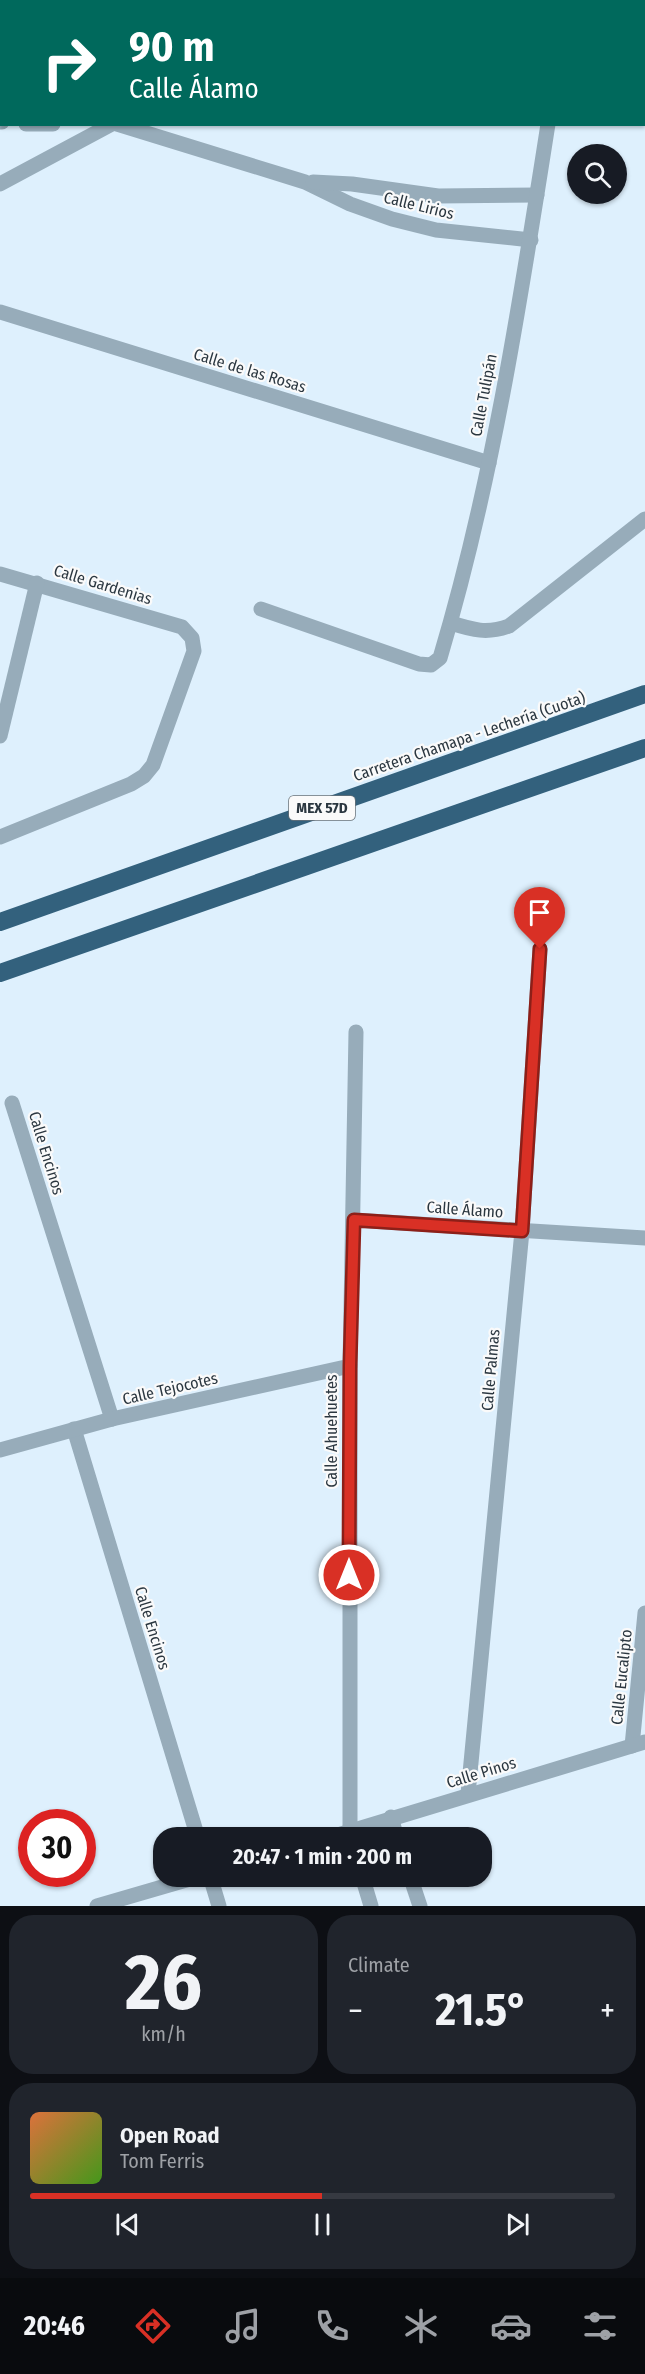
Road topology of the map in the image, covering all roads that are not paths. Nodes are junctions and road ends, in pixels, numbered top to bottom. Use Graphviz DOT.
graph roads {
  1 [pos="108,126"];
  2 [pos="123,126"];
  3 [pos="548,126"];
  4 [pos="305,182"];
  5 [pos="0,184"];
  6 [pos="537,195"];
  7 [pos="531,240"];
  8 [pos="0,312"];
  9 [pos="489,464"];
  10 [pos="645,519"];
  11 [pos="0,573"];
  12 [pos="37,583"];
  13 [pos="261,609"];
  14 [pos="451,623"];
  15 [pos="645,694"];
  16 [pos="0,736"];
  17 [pos="645,748"];
  18 [pos="0,837"];
  19 [pos="0,922"];
  20 [pos="540,949"];
  21 [pos="0,973"];
  22 [pos="356,1032"];
  23 [pos="12,1103"];
  24 [pos="354,1220"];
  25 [pos="522,1231"];
  26 [pos="645,1238"];
  27 [pos="350,1366"];
  28 [pos="112,1419"];
  29 [pos="74,1429"];
  30 [pos="0,1450"];
  31 [pos="645,1613"];
  32 [pos="638,1744"];
  33 [pos="468,1794"];
  34 [pos="391,1817"];
  35 [pos="195,1827"];
  36 [pos="349,1827"];
  37 [pos="366,1827"];
  38 [pos="394,1827"];
  39 [pos="162,1887"];
  40 [pos="213,1887"];
  41 [pos="365,1887"];
  42 [pos="414,1887"];
  43 [pos="97,1906"];
  44 [pos="219,1906"];
  45 [pos="371,1906"];
  46 [pos="420,1906"];
  1 -- 5 [label="street"];
  2 -- 4 [label="street, Calle Lirios"];
  3 -- 6 [label="street, Calle Tulipán"];
  4 -- 6 [label="street, Calle Lirios"];
  4 -- 7 [label="street, Calle Lirios"];
  6 -- 7 [label="street, Calle Tulipán"];
  7 -- 9 [label="street, Calle Tulipán"];
  8 -- 9 [label="street, Calle de las Rosas"];
  9 -- 14 [label="street, Calle Tulipán"];
  10 -- 14 [label="street"];
  11 -- 12 [label="street, Calle Gardenias"];
  12 -- 16 [label="street"];
  12 -- 18 [label="street, Calle Gardenias"];
  13 -- 14 [label="street, Calle Tulipán"];
  15 -- 19 [label="highway, Carretera Chamapa - Lechería (Cuota) / MEX 57D"];
  17 -- 21 [label="highway"];
  20 -- 25 [label="street, Calle Palmas"];
  22 -- 24 [label="street, Calle Ahuehuetes"];
  23 -- 28 [label="street, Calle Encinos"];
  24 -- 25 [label="street, Calle Álamo"];
  24 -- 27 [label="street, Calle Ahuehuetes"];
  25 -- 26 [label="street, Calle Álamo"];
  25 -- 33 [label="street, Calle Palmas"];
  27 -- 28 [label="street, Calle Tejocotes"];
  27 -- 36 [label="street, Calle Ahuehuetes"];
  28 -- 29 [label="street, Calle Tejocotes"];
  29 -- 30 [label="street, Calle Tejocotes"];
  29 -- 35 [label="street, Calle Encinos"];
  31 -- 32 [label="street, Calle Eucalipto"];
  32 -- 33 [label="street, Calle Pinos"];
  33 -- 34 [label="street, Calle Pinos"];
  34 -- 37 [label="street, Calle Pinos"];
  34 -- 38 [label="street"];
  39 -- 43 [label="street"];
  40 -- 44 [label="street"];
  41 -- 45 [label="street"];
  42 -- 46 [label="street"];
}
